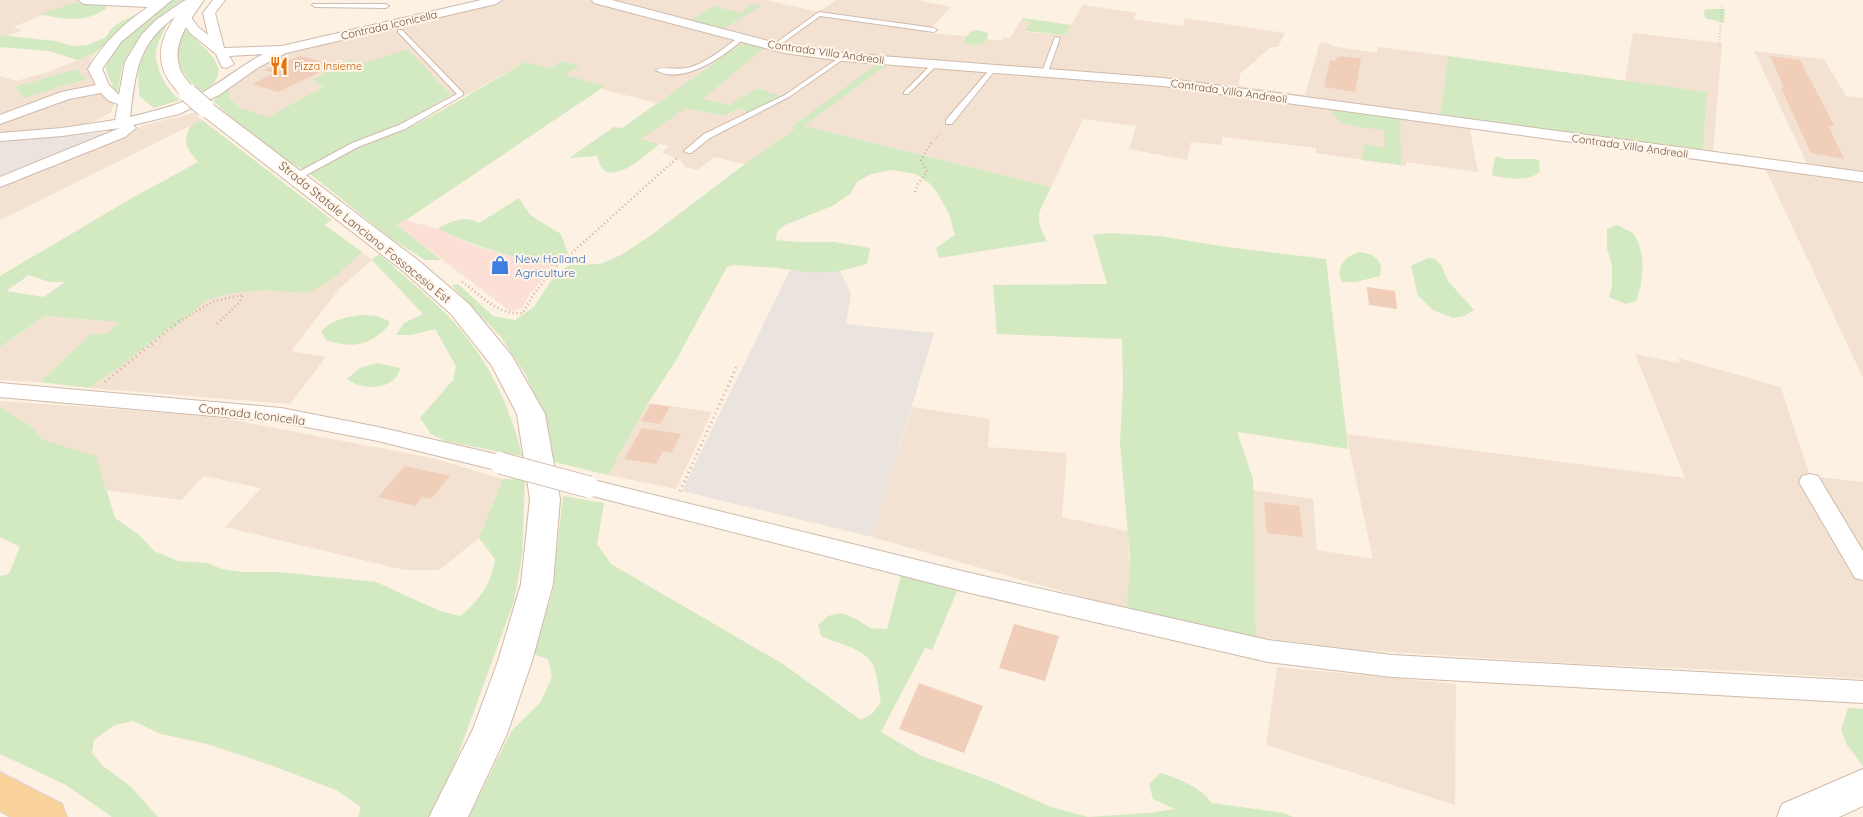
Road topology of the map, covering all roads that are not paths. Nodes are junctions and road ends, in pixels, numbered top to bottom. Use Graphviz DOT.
graph roads {
  1 [pos="84,0"];
  2 [pos="195,0"];
  3 [pos="220,0"];
  4 [pos="496,0"];
  5 [pos="598,0"];
  6 [pos="163,2"];
  7 [pos="315,5"];
  8 [pos="386,6"];
  9 [pos="184,16"];
  10 [pos="934,30"];
  11 [pos="400,31"];
  12 [pos="741,38"];
  13 [pos="1057,38"];
  14 [pos="775,46"];
  15 [pos="219,50"];
  16 [pos="282,50"];
  17 [pos="843,57"];
  18 [pos="934,66"];
  19 [pos="993,69"];
  20 [pos="659,70"];
  21 [pos="1045,72"];
  22 [pos="227,81"];
  23 [pos="104,88"];
  24 [pos="906,93"];
  25 [pos="125,102"];
  26 [pos="0,120"];
  27 [pos="127,122"];
  28 [pos="948,122"];
  29 [pos="0,137"];
  30 [pos="688,151"];
  31 [pos="296,177"];
  32 [pos="1863,177"];
  33 [pos="0,182"];
  34 [pos="0,390"];
  35 [pos="1810,482"];
  36 [pos="1863,572"];
  37 [pos="1863,692"];
  38 [pos="1863,787"];
  39 [pos="0,790"];
  40 [pos="38,814"];
  41 [pos="448,817"];
  42 [pos="1796,817"];
  1 -- 6 [label="street"];
  2 -- 9 [label="main road, Strada Statale Lanciano Fossacesia Est"];
  2 -- 25 [label="street"];
  3 -- 15 [label="street"];
  4 -- 16 [label="street, Contrada Iconicella"];
  5 -- 12 [label="street, Contrada Villa Andreoli"];
  6 -- 23 [label="street"];
  7 -- 8 [label="lane"];
  9 -- 15 [label="street"];
  9 -- 31 [label="main road, Strada Statale Lanciano Fossacesia Est"];
  10 -- 14 [label="lane"];
  11 -- 31 [label="lane"];
  12 -- 14 [label="street, Contrada Villa Andreoli"];
  12 -- 20 [label="lane"];
  13 -- 21 [label="lane"];
  14 -- 17 [label="street, Contrada Villa Andreoli"];
  15 -- 16 [label="street, Contrada Iconicella"];
  15 -- 22 [label="street"];
  16 -- 22 [label="street, Contrada Iconicella"];
  17 -- 18 [label="street, Contrada Villa Andreoli"];
  17 -- 30 [label="lane"];
  18 -- 19 [label="street, Contrada Villa Andreoli"];
  18 -- 24 [label="lane"];
  19 -- 21 [label="street, Contrada Villa Andreoli"];
  19 -- 28 [label="lane"];
  21 -- 32 [label="street, Contrada Villa Andreoli"];
  22 -- 27 [label="street, Contrada Iconicella"];
  23 -- 25 [label="street"];
  23 -- 26 [label="street"];
  25 -- 27 [label="street"];
  27 -- 29 [label="street, Contrada Iconicella"];
  27 -- 33 [label="street"];
  31 -- 41 [label="main road, Strada Statale Lanciano Fossacesia Est"];
  34 -- 37 [label="street, Contrada Iconicella, bridge"];
  35 -- 36 [label="street"];
  38 -- 42 [label="main road"];
  39 -- 40 [label="main road"];
}
